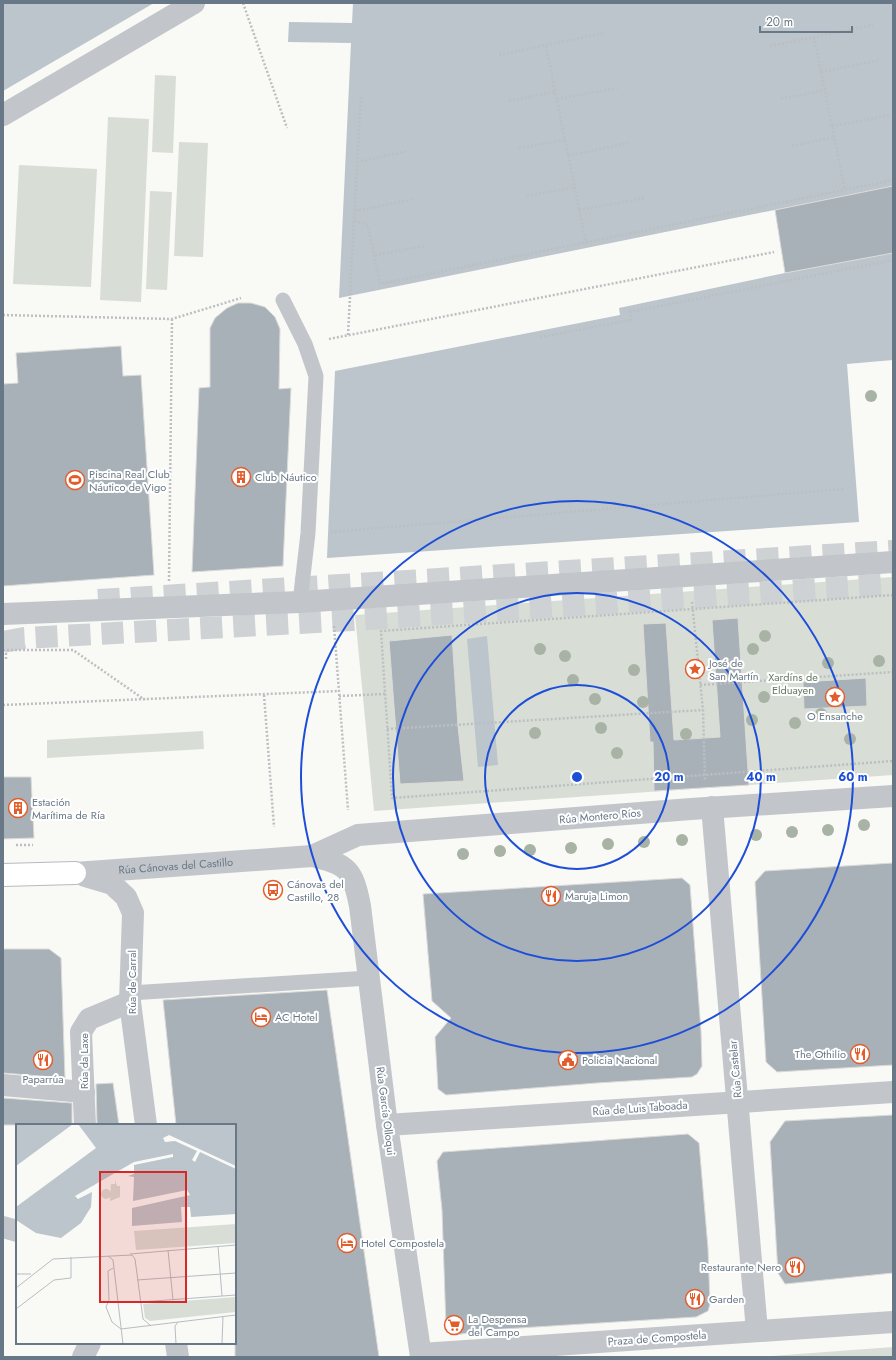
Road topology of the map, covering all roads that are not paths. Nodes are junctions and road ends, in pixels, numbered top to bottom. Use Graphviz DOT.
graph roads {
  1 [pos="194,3"];
  2 [pos="3,115"];
  3 [pos="282,300"];
  4 [pos="893,562"];
  5 [pos="300,602"];
  6 [pos="3,614"];
  7 [pos="893,796"];
  8 [pos="712,807"];
  9 [pos="312,856"];
  10 [pos="346,868"];
  11 [pos="75,873"];
  12 [pos="3,875"];
  13 [pos="369,978"];
  14 [pos="130,997"];
  15 [pos="3,1085"];
  16 [pos="84,1092"];
  17 [pos="893,1092"];
  18 [pos="738,1102"];
  19 [pos="85,1124"];
  20 [pos="146,1124"];
  21 [pos="387,1125"];
  22 [pos="3,1227"];
  23 [pos="16,1231"];
  24 [pos="893,1322"];
  25 [pos="756,1331"];
  26 [pos="90,1344"];
  27 [pos="176,1344"];
  28 [pos="421,1356"];
  29 [pos="83,1357"];
  30 [pos="178,1357"];
  1 -- 2 [label="street"];
  3 -- 5 [label="lane"];
  4 -- 5 [label="street"];
  5 -- 6 [label="street"];
  7 -- 8 [label="street, Rúa Montero Ríos"];
  8 -- 9 [label="street, Rúa Montero Ríos"];
  8 -- 18 [label="street, Rúa Castelar"];
  9 -- 10 [label="street, Rúa Cánovas del Castillo"];
  9 -- 11 [label="street, Rúa Cánovas del Castillo"];
  10 -- 13 [label="street, Rúa García Olloqui"];
  11 -- 12 [label="street, Rúa Cánovas del Castillo"];
  11 -- 14 [label="street, Rúa de Carral"];
  13 -- 14 [label="lane"];
  13 -- 21 [label="street, Rúa García Olloqui"];
  14 -- 16 [label="street, Rúa da Laxe"];
  14 -- 20 [label="street, Rúa de Carral"];
  15 -- 16 [label="street"];
  16 -- 19 [label="street, Rúa da Laxe"];
  17 -- 18 [label="street, Rúa de Luis Taboada"];
  18 -- 21 [label="street, Rúa de Luis Taboada"];
  18 -- 25 [label="street, Rúa Castelar"];
  21 -- 28 [label="street, Rúa García Olloqui"];
  22 -- 23 [label="street"];
  24 -- 25 [label="street, Praza de Compostela"];
  25 -- 28 [label="street, Praza de Compostela"];
  26 -- 29 [label="street"];
  27 -- 30 [label="street"];
}
